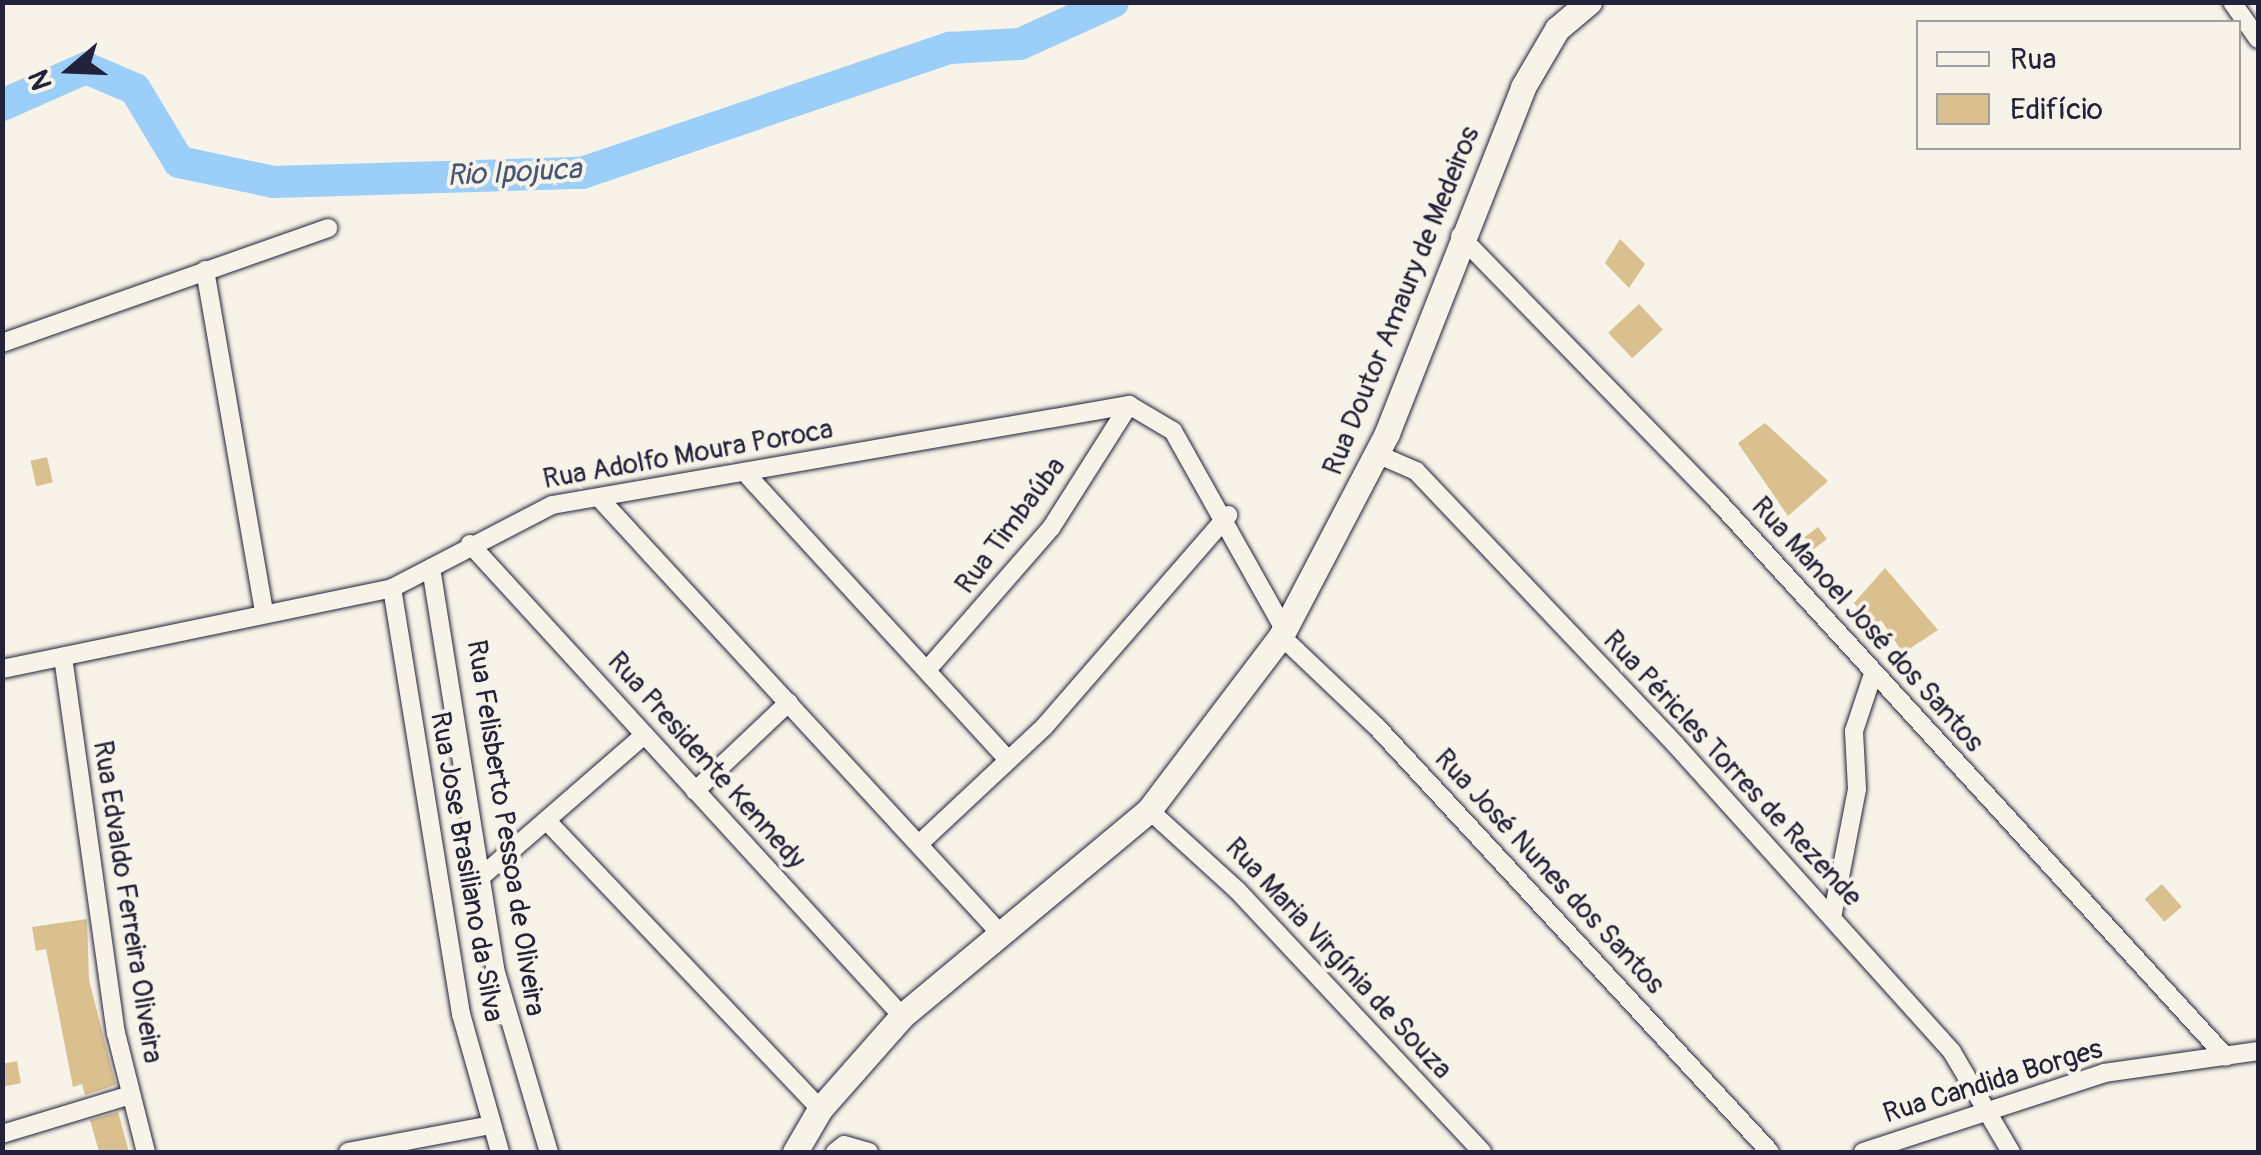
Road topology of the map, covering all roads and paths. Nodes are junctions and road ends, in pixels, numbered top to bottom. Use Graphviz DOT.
graph roads {
  1 [pos="1589,2"];
  2 [pos="2232,2"];
  3 [pos="2258,39"];
  4 [pos="328,228"];
  5 [pos="1460,236"];
  6 [pos="205,270"];
  7 [pos="2,343"];
  8 [pos="1129,405"];
  9 [pos="1378,454"];
  10 [pos="748,477"];
  11 [pos="601,500"];
  12 [pos="1228,514"];
  13 [pos="470,544"];
  14 [pos="431,568"];
  15 [pos="392,588"];
  16 [pos="264,613"];
  17 [pos="1283,632"];
  18 [pos="63,657"];
  19 [pos="2,669"];
  20 [pos="927,670"];
  21 [pos="1874,674"];
  22 [pos="789,702"];
  23 [pos="644,735"];
  24 [pos="1008,760"];
  25 [pos="694,791"];
  26 [pos="1149,810"];
  27 [pos="547,822"];
  28 [pos="919,844"];
  29 [pos="482,876"];
  30 [pos="1832,918"];
  31 [pos="998,931"];
  32 [pos="902,1016"];
  33 [pos="2258,1051"];
  34 [pos="2226,1056"];
  35 [pos="130,1095"];
  36 [pos="1991,1106"];
  37 [pos="820,1109"];
  38 [pos="491,1125"];
  39 [pos="2,1134"];
  40 [pos="146,1152"];
  41 [pos="348,1152"];
  42 [pos="500,1152"];
  43 [pos="550,1152"];
  44 [pos="795,1152"];
  45 [pos="1482,1152"];
  46 [pos="1770,1152"];
  47 [pos="1863,1152"];
  48 [pos="2011,1152"];
  1 -- 5 [label="street, Rua Doutor Amaury de Medeiros"];
  2 -- 3 [label="street"];
  4 -- 6 [label="street"];
  5 -- 9 [label="street, Rua Doutor Amaury de Medeiros"];
  5 -- 21 [label="street, Rua Manoel José dos Santos"];
  6 -- 7 [label="street"];
  6 -- 16 [label="street"];
  8 -- 10 [label="street, Rua Adolfo Moura Poroca"];
  8 -- 12 [label="street"];
  8 -- 20 [label="street, Rua Timbaúba"];
  9 -- 17 [label="street, Rua Doutor Amaury de Medeiros"];
  9 -- 30 [label="street, Rua Péricles Torres de Rezende"];
  10 -- 11 [label="street, Rua Adolfo Moura Poroca"];
  10 -- 20 [label="street"];
  11 -- 13 [label="street, Rua Adolfo Moura Poroca"];
  11 -- 22 [label="street"];
  12 -- 17 [label="street"];
  12 -- 24 [label="street"];
  13 -- 14 [label="street, Rua Adolfo Moura Poroca"];
  13 -- 23 [label="street, Rua Presidente Kennedy"];
  14 -- 15 [label="street, Rua Adolfo Moura Poroca"];
  14 -- 29 [label="street, Rua Felisberto Pessoa de Oliveira"];
  15 -- 16 [label="street, Rua Adolfo Moura Poroca"];
  15 -- 38 [label="street, Rua Jose Brasiliano da Silva"];
  16 -- 18 [label="street, Rua Adolfo Moura Poroca"];
  17 -- 26 [label="street, Rua Doutor Amaury de Medeiros"];
  17 -- 46 [label="street, Rua José Nunes dos Santos"];
  18 -- 19 [label="street, Rua Adolfo Moura Poroca"];
  18 -- 35 [label="street, Rua Edvaldo Ferreira Oliveira"];
  20 -- 24 [label="street"];
  21 -- 30 [label="street"];
  21 -- 34 [label="street, Rua Manoel José dos Santos"];
  22 -- 25 [label="street"];
  22 -- 28 [label="street"];
  23 -- 25 [label="street, Rua Presidente Kennedy"];
  23 -- 27 [label="street"];
  24 -- 28 [label="street"];
  25 -- 32 [label="street, Rua Presidente Kennedy"];
  26 -- 31 [label="street, Rua Doutor Amaury de Medeiros"];
  26 -- 45 [label="street, Rua Maria Virgínia de Souza"];
  27 -- 29 [label="street"];
  27 -- 37 [label="street"];
  28 -- 31 [label="street"];
  29 -- 43 [label="street, Rua Felisberto Pessoa de Oliveira"];
  30 -- 36 [label="street, Rua Péricles Torres de Rezende"];
  31 -- 32 [label="street, Rua Doutor Amaury de Medeiros"];
  32 -- 37 [label="street, Rua Doutor Amaury de Medeiros"];
  33 -- 34 [label="street, Rua Candida Borges"];
  34 -- 36 [label="street, Rua Candida Borges"];
  35 -- 39 [label="street"];
  35 -- 40 [label="street, Rua Edvaldo Ferreira Oliveira"];
  36 -- 47 [label="street, Rua Candida Borges"];
  36 -- 48 [label="street, Rua Péricles Torres de Rezende"];
  37 -- 44 [label="street, Rua Doutor Amaury de Medeiros"];
  38 -- 41 [label="street"];
  38 -- 42 [label="street, Rua Jose Brasiliano da Silva"];
}
